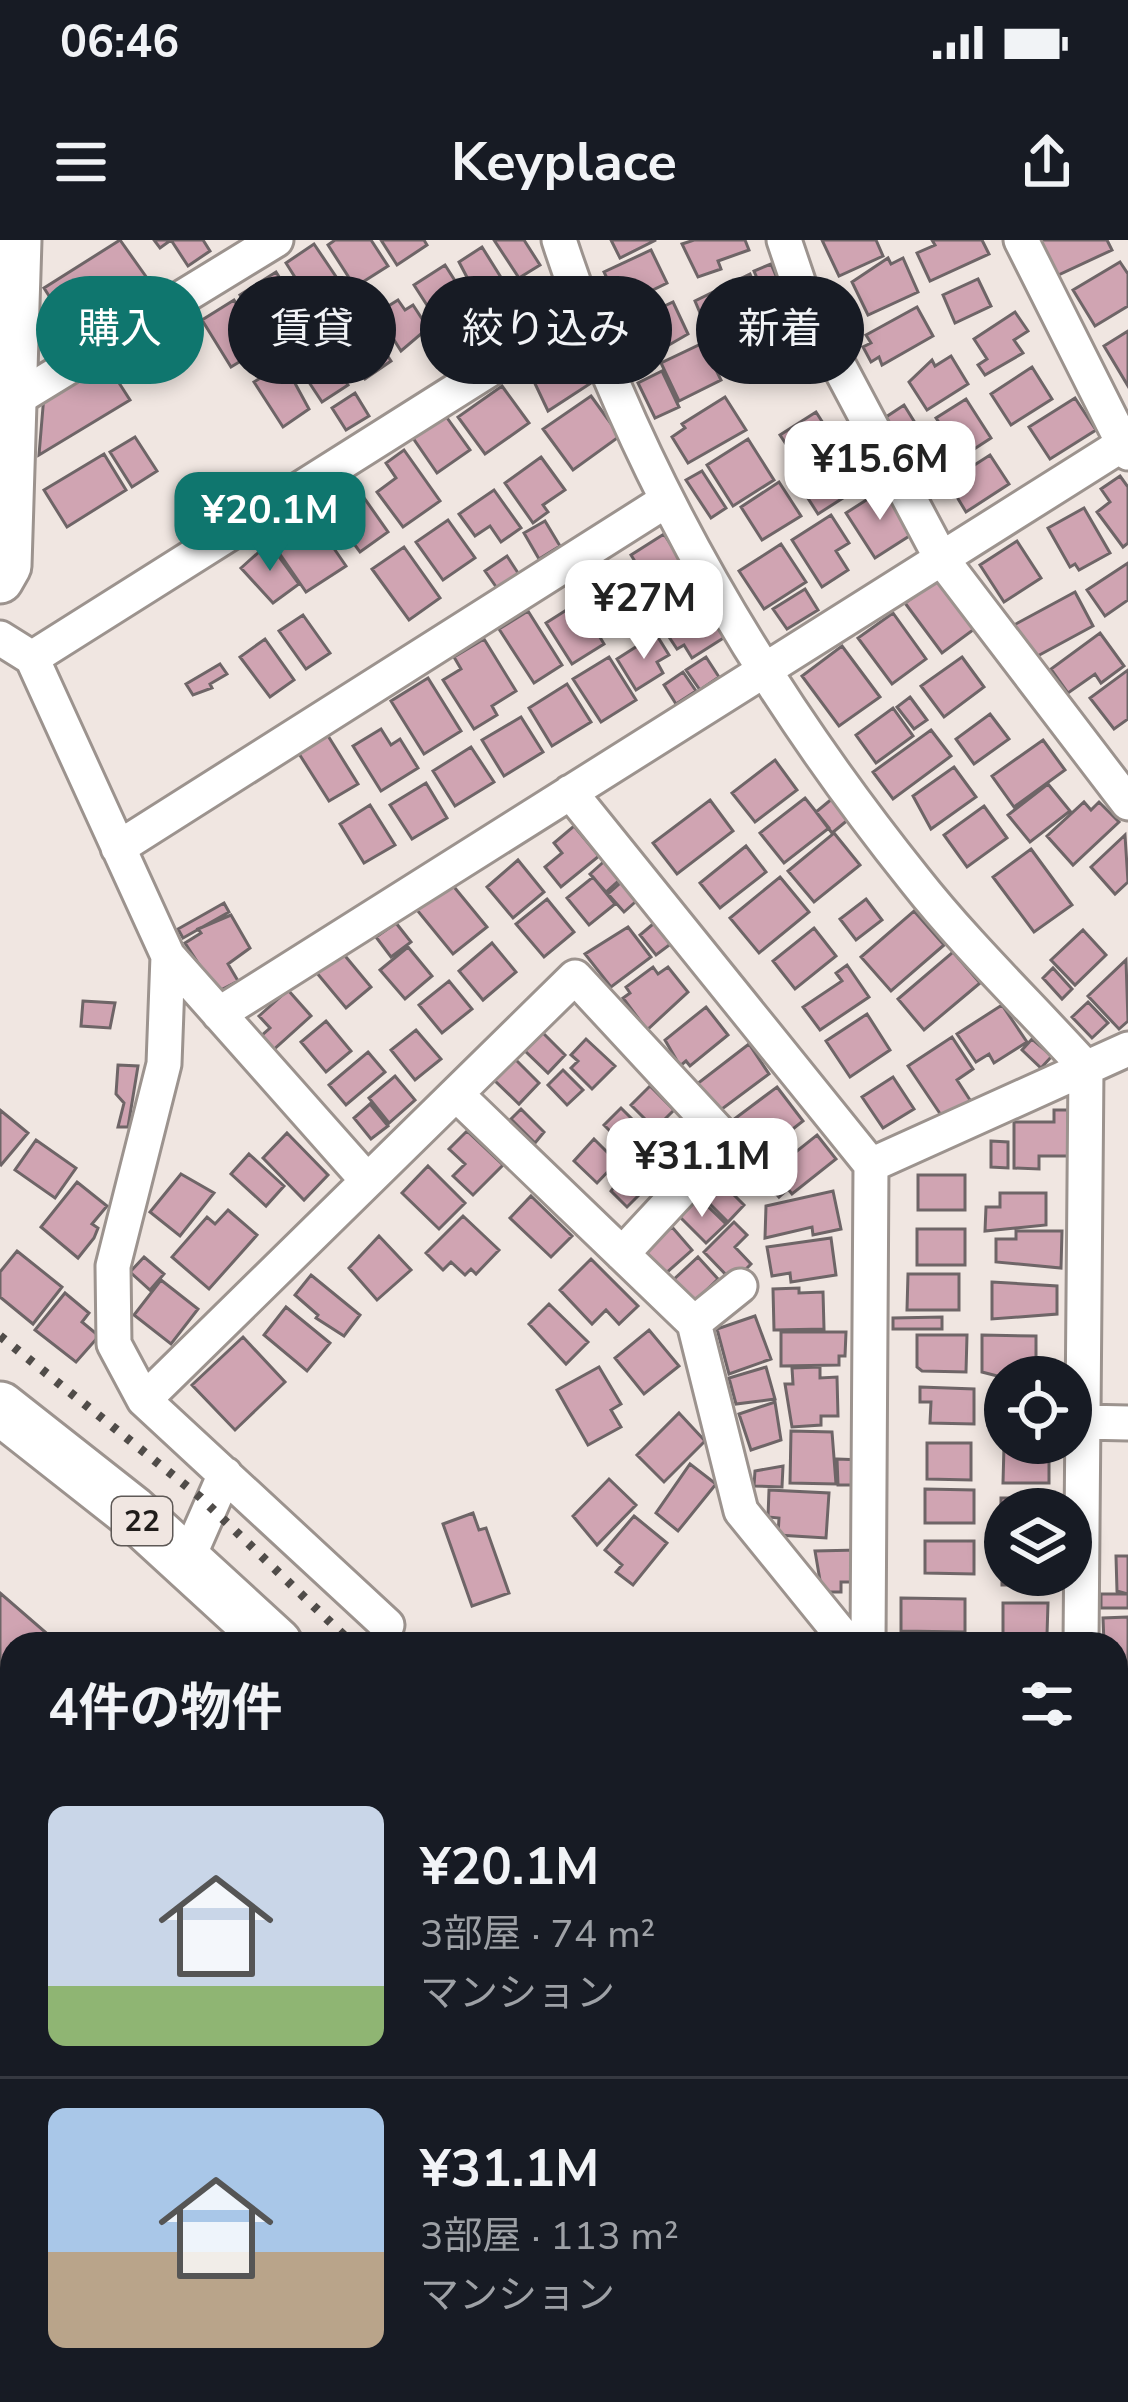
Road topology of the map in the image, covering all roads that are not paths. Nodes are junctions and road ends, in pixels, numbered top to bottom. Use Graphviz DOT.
graph roads {
  1 [pos="18,240"];
  2 [pos="275,240"];
  3 [pos="559,240"];
  4 [pos="784,240"];
  5 [pos="1022,240"];
  6 [pos="571,276"];
  7 [pos="8,309"];
  8 [pos="466,384"];
  9 [pos="615,384"];
  10 [pos="13,400"];
  11 [pos="1126,446"];
  12 [pos="667,500"];
  13 [pos="4,520"];
  14 [pos="941,558"];
  15 [pos="0,580"];
  16 [pos="0,638"];
  17 [pos="32,658"];
  18 [pos="762,671"];
  19 [pos="571,792"];
  20 [pos="1128,802"];
  21 [pos="118,848"];
  22 [pos="168,956"];
  23 [pos="219,1014"];
  24 [pos="1128,1049"];
  25 [pos="1086,1068"];
  26 [pos="456,1094"];
  27 [pos="871,1165"];
  28 [pos="364,1178"];
  29 [pos="622,1254"];
  30 [pos="740,1286"];
  31 [pos="694,1323"];
  32 [pos="1084,1356"];
  33 [pos="144,1400"];
  34 [pos="0,1408"];
  35 [pos="1092,1422"];
  36 [pos="1128,1424"];
  37 [pos="1083,1464"];
  38 [pos="225,1474"];
  39 [pos="185,1565"];
  40 [pos="387,1625"];
  41 [pos="262,1632"];
  42 [pos="839,1632"];
  43 [pos="868,1632"];
  44 [pos="1081,1632"];
  1 -- 7 [label="street"];
  2 -- 10 [label="street"];
  3 -- 6 [label="street"];
  4 -- 14 [label="street"];
  5 -- 11 [label="street"];
  7 -- 10 [label="street"];
  8 -- 17 [label="street"];
  9 -- 12 [label="street"];
  10 -- 13 [label="street"];
  11 -- 14 [label="street"];
  12 -- 18 [label="street"];
  12 -- 21 [label="street"];
  13 -- 15 [label="street"];
  14 -- 18 [label="street"];
  14 -- 20 [label="street"];
  16 -- 17 [label="street"];
  17 -- 21 [label="street"];
  18 -- 19 [label="street"];
  18 -- 25 [label="street"];
  19 -- 23 [label="street"];
  19 -- 27 [label="street"];
  21 -- 22 [label="street"];
  22 -- 23 [label="street"];
  22 -- 33 [label="street"];
  23 -- 28 [label="street"];
  24 -- 25 [label="street"];
  25 -- 27 [label="street"];
  25 -- 32 [label="street"];
  26 -- 28 [label="street"];
  26 -- 29 [label="street"];
  26 -- 29 [label="street"];
  27 -- 43 [label="street"];
  28 -- 33 [label="street"];
  29 -- 31 [label="street"];
  30 -- 31 [label="street"];
  31 -- 42 [label="street"];
  33 -- 38 [label="street"];
  34 -- 39 [label="main road, 22"];
  35 -- 36 [label="street"];
  37 -- 44 [label="street"];
  38 -- 39 [label="street"];
  38 -- 40 [label="street"];
  39 -- 41 [label="main road, 22"];
}
